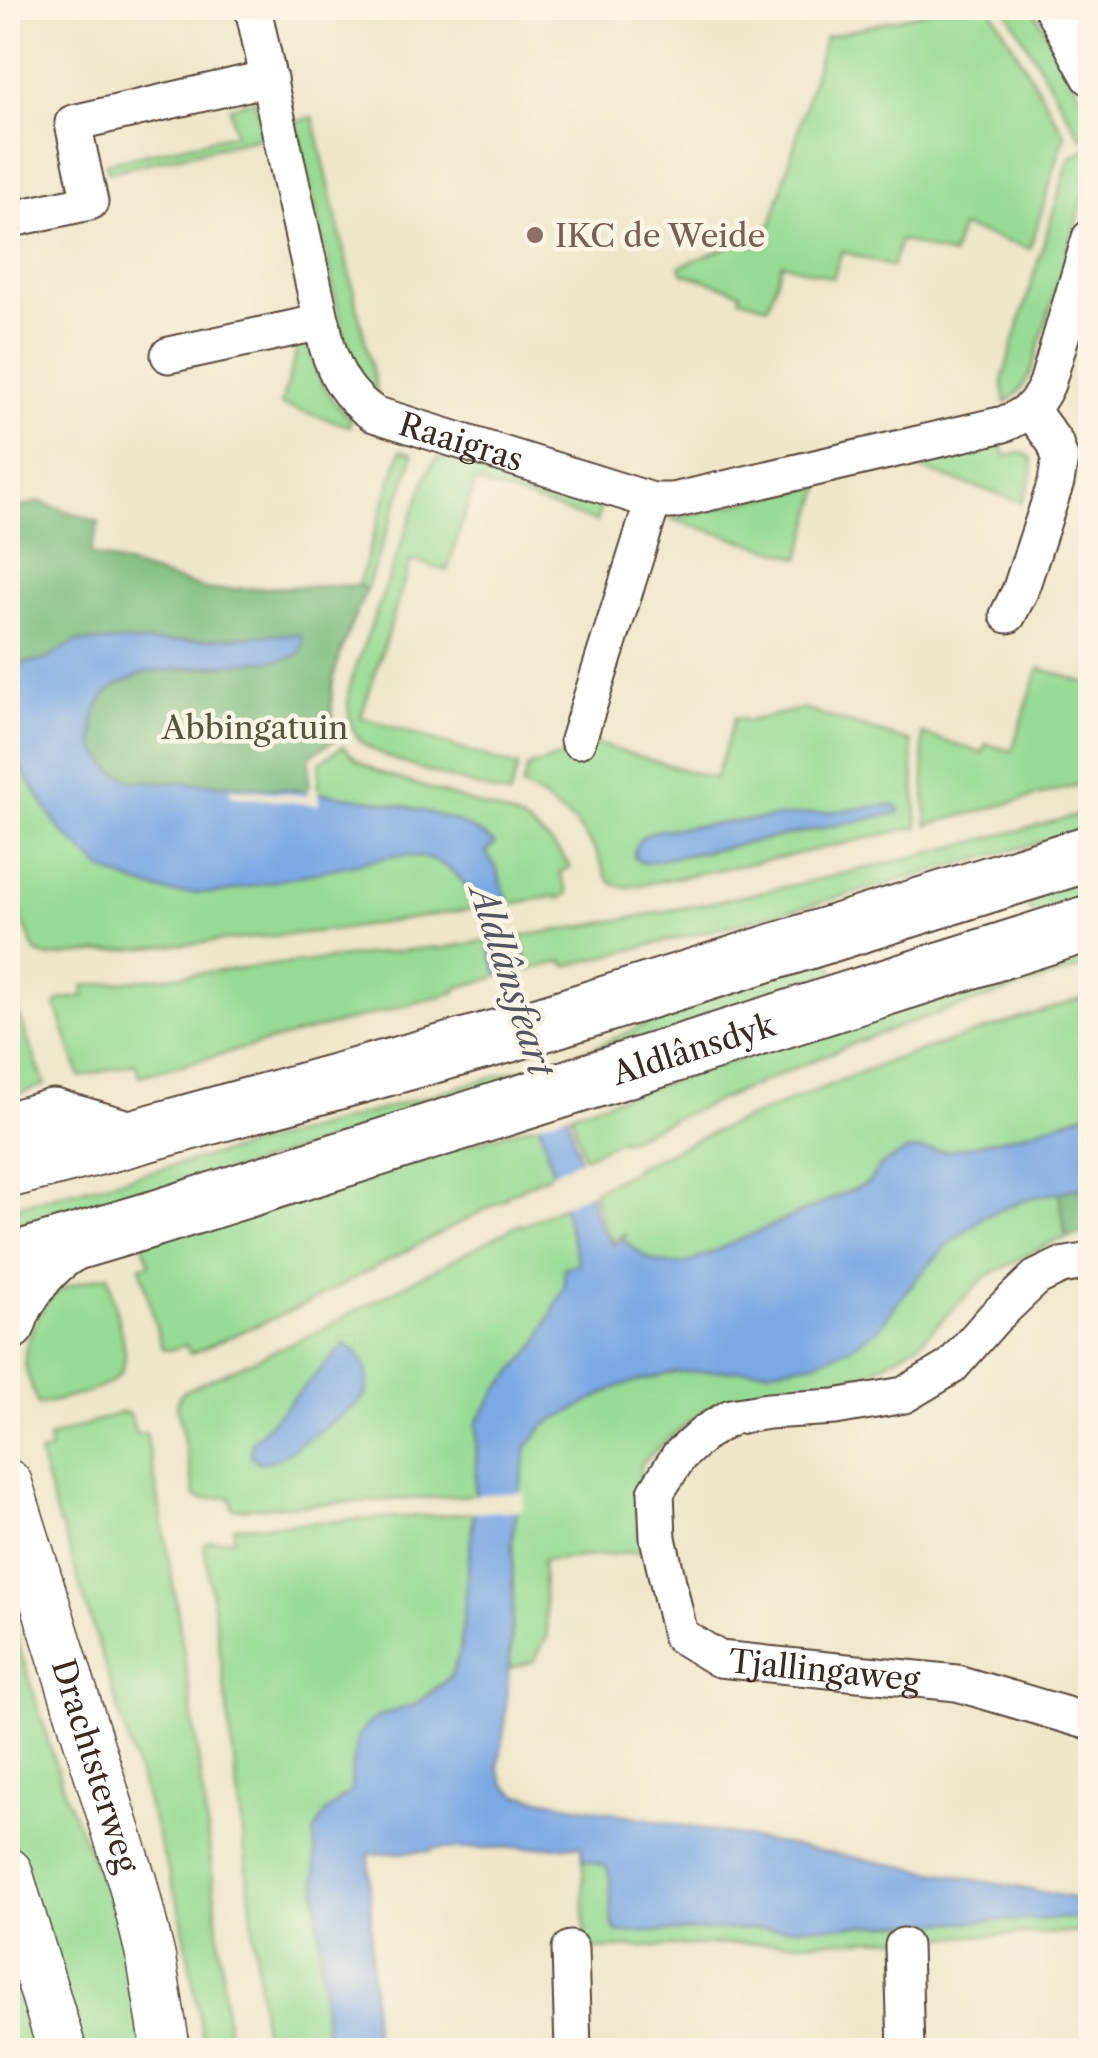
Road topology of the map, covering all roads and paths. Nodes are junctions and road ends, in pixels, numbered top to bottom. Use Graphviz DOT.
graph roads {
  1 [pos="252,8"];
  2 [pos="1052,8"];
  3 [pos="1090,77"];
  4 [pos="269,78"];
  5 [pos="8,220"];
  6 [pos="1090,238"];
  7 [pos="322,322"];
  8 [pos="169,355"];
  9 [pos="1031,410"];
  10 [pos="1075,463"];
  11 [pos="653,500"];
  12 [pos="1008,615"];
  13 [pos="578,740"];
  14 [pos="1090,853"];
  15 [pos="1090,923"];
  16 [pos="8,1130"];
  17 [pos="130,1139"];
  18 [pos="8,1170"];
  19 [pos="76,1241"];
  20 [pos="8,1262"];
  21 [pos="1090,1262"];
  22 [pos="8,1323"];
  23 [pos="8,1484"];
  24 [pos="1090,1722"];
  25 [pos="8,1872"];
  26 [pos="903,1946"];
  27 [pos="570,1949"];
  28 [pos="62,2050"];
  29 [pos="166,2050"];
  30 [pos="573,2050"];
  31 [pos="906,2050"];
  1 -- 4 [label="street, Raaigras"];
  2 -- 3 [label="street"];
  4 -- 5 [label="street"];
  4 -- 7 [label="street, Raaigras"];
  6 -- 9 [label="street"];
  7 -- 8 [label="street"];
  7 -- 11 [label="street, Raaigras"];
  9 -- 10 [label="street"];
  9 -- 11 [label="street, Raaigras"];
  10 -- 12 [label="street"];
  11 -- 13 [label="street"];
  14 -- 17 [label="main road"];
  15 -- 19 [label="main road, Aldlânsdyk"];
  16 -- 17 [label="main road"];
  17 -- 18 [label="main road"];
  19 -- 20 [label="main road, Aldlânsdyk"];
  19 -- 22 [label="main road"];
  21 -- 24 [label="street, Tjallingaweg"];
  23 -- 29 [label="main road, Drachtsterweg"];
  25 -- 28 [label="main road"];
  26 -- 31 [label="street"];
  27 -- 30 [label="street"];
}
